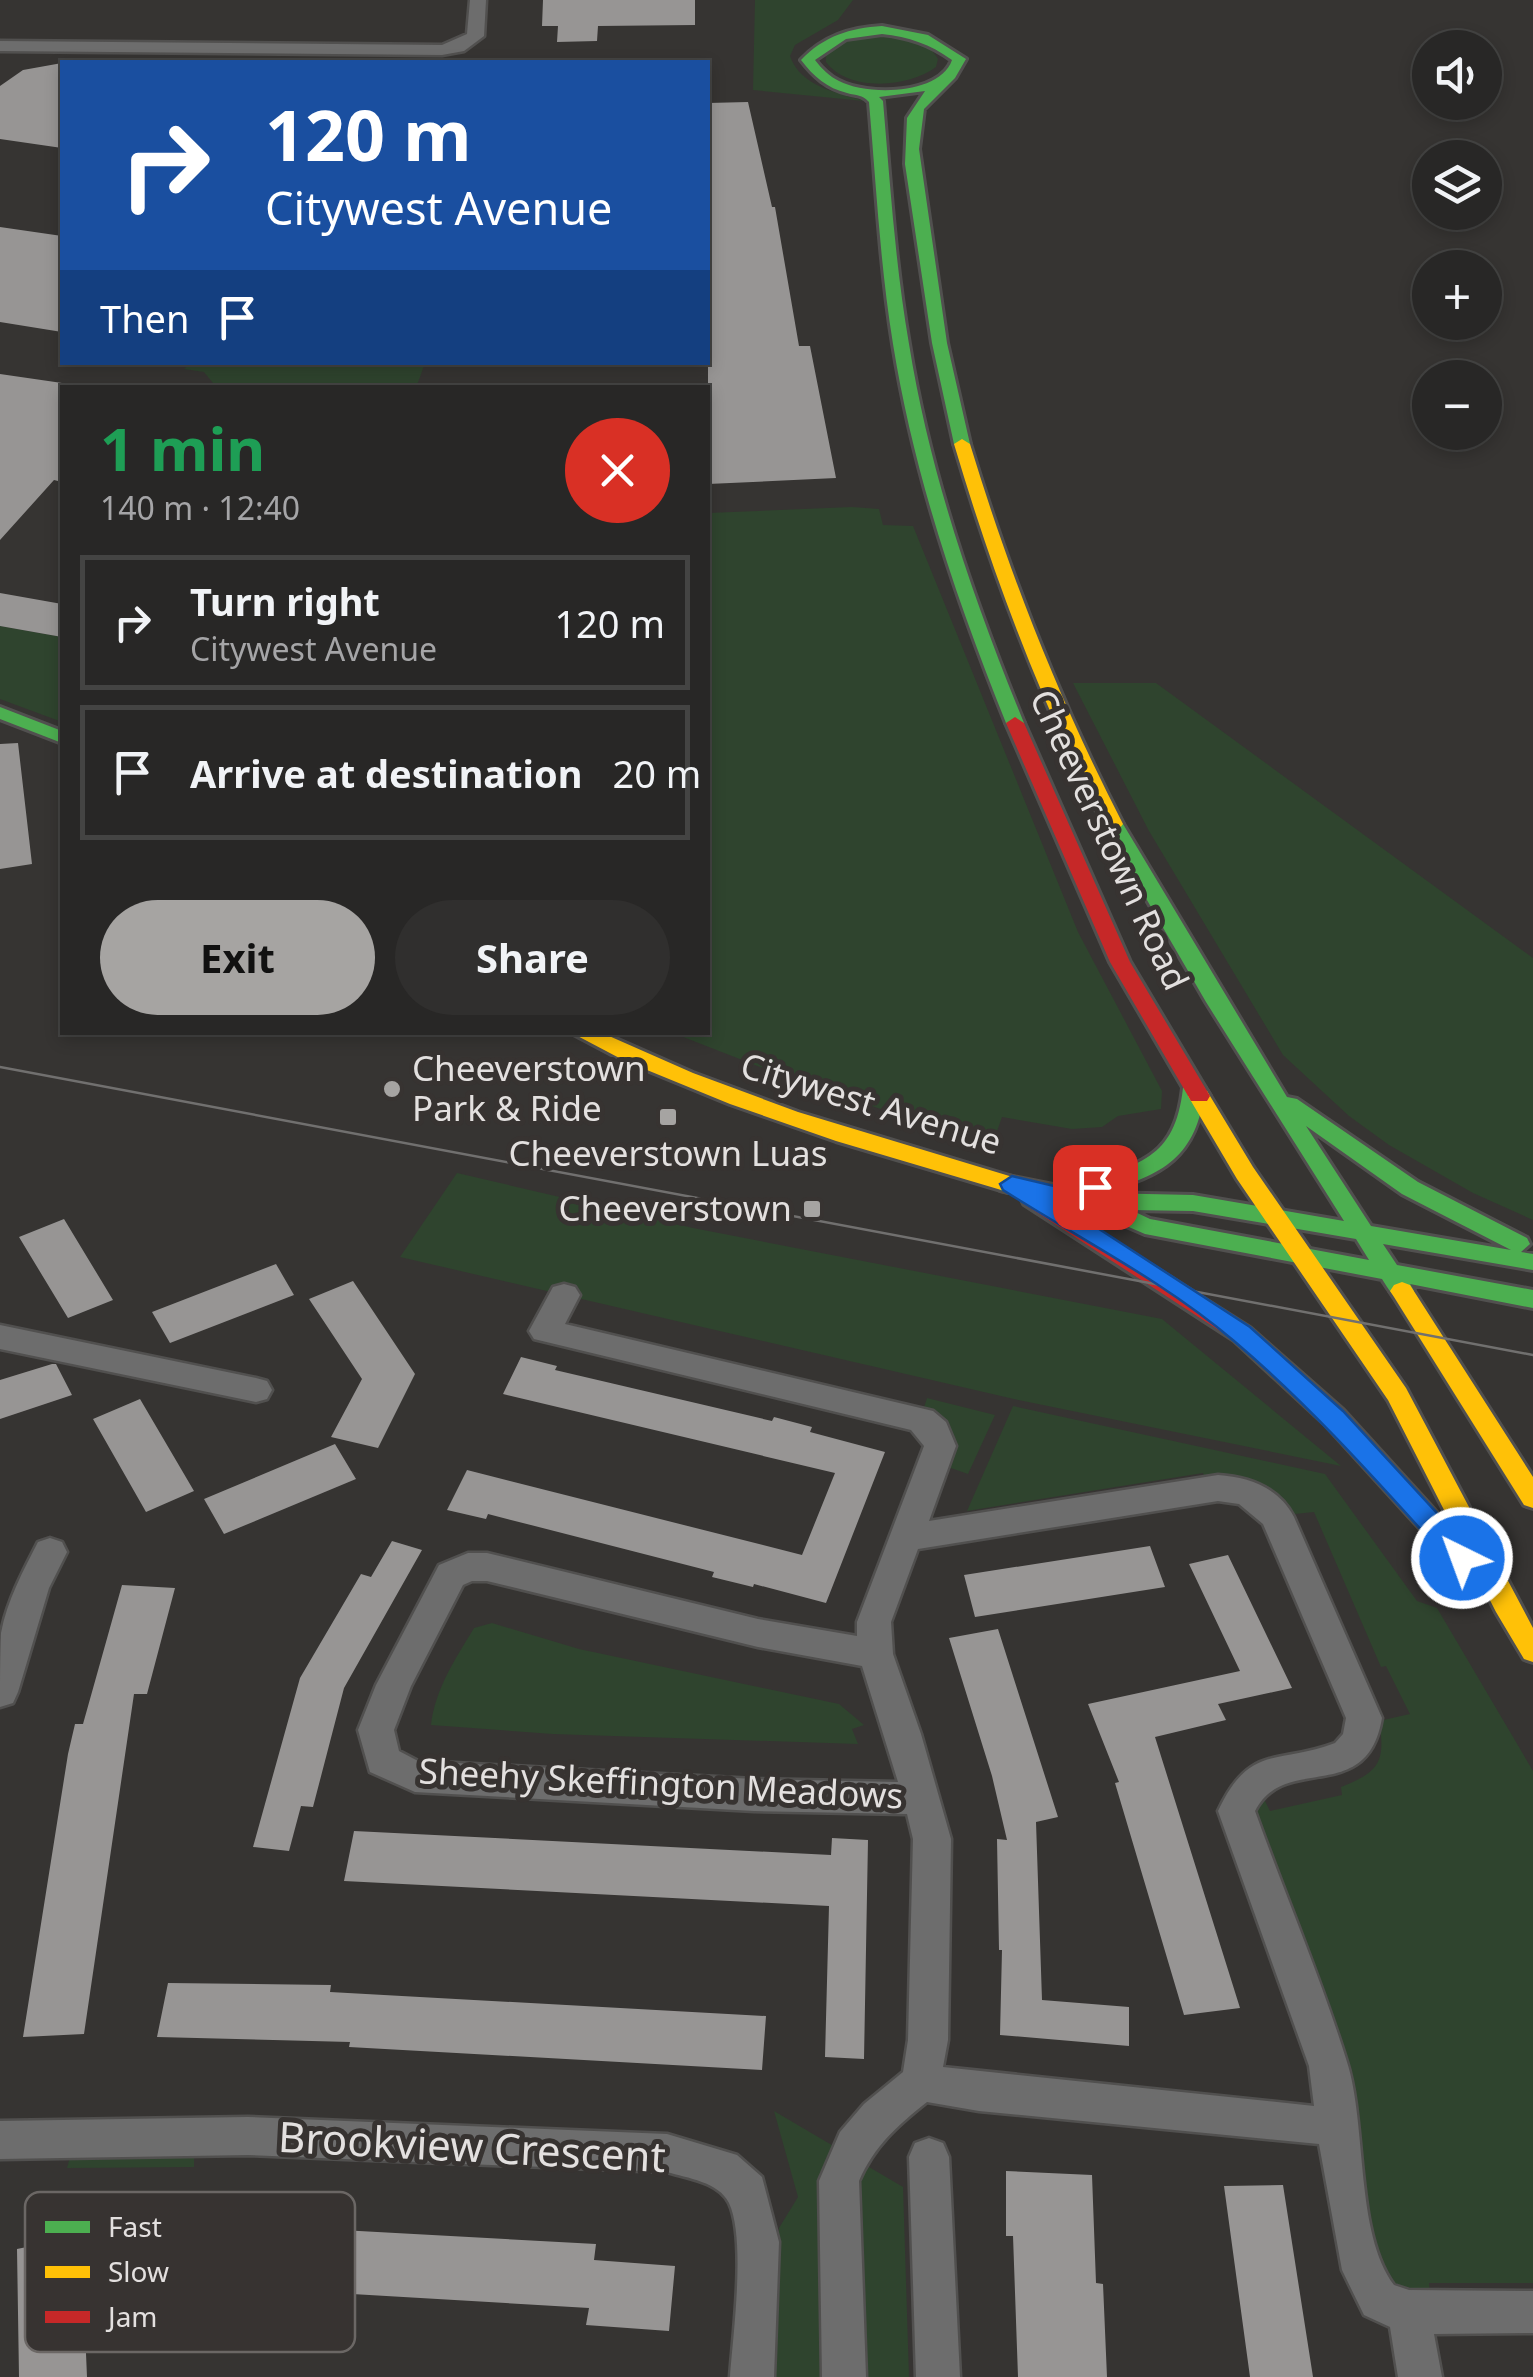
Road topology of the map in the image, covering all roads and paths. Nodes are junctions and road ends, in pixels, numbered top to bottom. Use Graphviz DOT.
graph roads {
  1 [pos="478,0"];
  2 [pos="862,4"];
  3 [pos="895,6"];
  4 [pos="846,34"];
  5 [pos="915,34"];
  6 [pos="0,46"];
  7 [pos="944,82"];
  8 [pos="867,92"];
  9 [pos="0,713"];
  10 [pos="60,736"];
  11 [pos="586,1035"];
  12 [pos="1265,1086"];
  13 [pos="1194,1088"];
  14 [pos="1012,1184"];
  15 [pos="1054,1194"];
  16 [pos="1091,1201"];
  17 [pos="1274,1216"];
  18 [pos="1363,1232"];
  19 [pos="1533,1250"];
  20 [pos="1304,1257"];
  21 [pos="1533,1262"];
  22 [pos="1389,1273"];
  23 [pos="564,1294"];
  24 [pos="1533,1299"];
  25 [pos="0,1337"];
  26 [pos="256,1390"];
  27 [pos="1533,1498"];
  28 [pos="905,1538"];
  29 [pos="50,1552"];
  30 [pos="1505,1606"];
  31 [pos="1533,1651"];
  32 [pos="875,1654"];
  33 [pos="0,1692"];
  34 [pos="920,1798"];
  35 [pos="922,2082"];
  36 [pos="1337,2127"];
  37 [pos="0,2140"];
  38 [pos="929,2157"];
  39 [pos="1409,2311"];
  40 [pos="1533,2312"];
  41 [pos="752,2377"];
  42 [pos="844,2377"];
  43 [pos="938,2377"];
  44 [pos="1420,2377"];
  1 -- 6 [label="street"];
  2 -- 4 [label="main road"];
  3 -- 5 [label="main road"];
  4 -- 5 [label="main road"];
  4 -- 8 [label="main road"];
  5 -- 7 [label="main road"];
  7 -- 8 [label="main road"];
  7 -- 12 [label="main road, Cheeverstown Road"];
  8 -- 13 [label="main road, Cheeverstown Road"];
  9 -- 10 [label="main road"];
  11 -- 14 [label="main road, Citywest Avenue"];
  12 -- 18 [label="main road, Cheeverstown Road"];
  12 -- 19 [label="main road"];
  13 -- 15 [label="main road"];
  13 -- 17 [label="main road, Cheeverstown Road"];
  14 -- 15 [label="main road, Citywest Avenue"];
  14 -- 30 [label="main road"];
  15 -- 16 [label="main road, Citywest Avenue"];
  16 -- 17 [label="main road, Citywest Avenue"];
  16 -- 20 [label="main road, Citywest Avenue"];
  17 -- 18 [label="main road, Citywest Avenue"];
  17 -- 20 [label="main road, Cheeverstown Road"];
  18 -- 21 [label="main road, Citywest Avenue"];
  18 -- 22 [label="main road, Cheeverstown Road"];
  20 -- 22 [label="main road, Citywest Avenue"];
  20 -- 30 [label="main road, Cheeverstown Road"];
  22 -- 24 [label="main road, Citywest Avenue"];
  22 -- 27 [label="main road, Cheeverstown Road"];
  23 -- 28 [label="street, Sheehy Skeffington Meadows"];
  25 -- 26 [label="street"];
  28 -- 32 [label="street, Sheehy Skeffington Meadows"];
  28 -- 36 [label="street"];
  29 -- 33 [label="street"];
  30 -- 31 [label="main road, Cheeverstown Road"];
  32 -- 34 [label="street, Sheehy Skeffington Meadows"];
  32 -- 34 [label="street, Sheehy Skeffington Meadows"];
  34 -- 35 [label="street, Sheehy Skeffington Meadows"];
  35 -- 36 [label="street"];
  35 -- 42 [label="street"];
  36 -- 39 [label="street"];
  37 -- 41 [label="street, Brookview Crescent"];
  38 -- 43 [label="street"];
  39 -- 40 [label="street"];
  39 -- 44 [label="street"];
}
